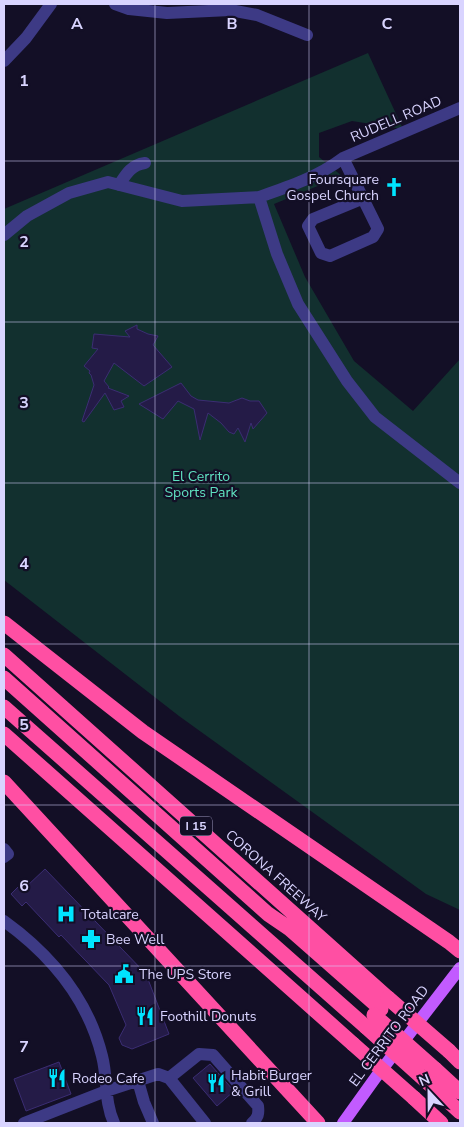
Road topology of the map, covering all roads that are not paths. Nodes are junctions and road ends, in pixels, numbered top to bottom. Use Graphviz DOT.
graph roads {
  1 [pos="51,4"];
  2 [pos="115,4"];
  3 [pos="307,35"];
  4 [pos="4,61"];
  5 [pos="460,108"];
  6 [pos="343,158"];
  7 [pos="145,163"];
  8 [pos="118,185"];
  9 [pos="259,197"];
  10 [pos="364,198"];
  11 [pos="4,235"];
  12 [pos="460,483"];
  13 [pos="4,623"];
  14 [pos="4,655"];
  15 [pos="4,678"];
  16 [pos="4,707"];
  17 [pos="4,712"];
  18 [pos="4,734"];
  19 [pos="4,782"];
  20 [pos="4,849"];
  21 [pos="4,857"];
  22 [pos="187,896"];
  23 [pos="4,921"];
  24 [pos="460,951"];
  25 [pos="460,968"];
  26 [pos="377,1012"];
  27 [pos="460,1062"];
  28 [pos="438,1066"];
  29 [pos="169,1078"];
  30 [pos="460,1079"];
  31 [pos="138,1081"];
  32 [pos="106,1091"];
  33 [pos="460,1092"];
  34 [pos="460,1112"];
  35 [pos="27,1123"];
  36 [pos="114,1123"];
  37 [pos="153,1123"];
  38 [pos="205,1123"];
  39 [pos="252,1123"];
  40 [pos="318,1123"];
  41 [pos="343,1123"];
  42 [pos="441,1123"];
  1 -- 4 [label="street"];
  2 -- 3 [label="street"];
  5 -- 6 [label="street, RUDELL ROAD"];
  6 -- 9 [label="street, RUDELL ROAD"];
  6 -- 10 [label="street"];
  7 -- 8 [label="street"];
  8 -- 9 [label="street, RUDELL ROAD"];
  8 -- 11 [label="street, RUDELL ROAD"];
  9 -- 12 [label="street"];
  10 -- 10 [label="street"];
  13 -- 24 [label="highway"];
  14 -- 26 [label="highway, CORONA FREEWAY / I 15"];
  15 -- 26 [label="highway"];
  16 -- 26 [label="highway"];
  17 -- 22 [label="highway"];
  18 -- 22 [label="highway"];
  19 -- 40 [label="highway"];
  20 -- 21 [label="street"];
  22 -- 42 [label="highway, bridge"];
  23 -- 32 [label="street"];
  25 -- 41 [label="main road, EL CERRITO ROAD"];
  26 -- 28 [label="highway, CORONA FREEWAY / I 15, bridge"];
  26 -- 28 [label="highway, bridge"];
  27 -- 28 [label="highway, CORONA FREEWAY / I 15"];
  28 -- 30 [label="highway"];
  28 -- 33 [label="highway"];
  28 -- 34 [label="highway"];
  29 -- 31 [label="street"];
  29 -- 38 [label="street"];
  29 -- 39 [label="street"];
  31 -- 32 [label="street"];
  31 -- 37 [label="street"];
  32 -- 35 [label="street"];
  32 -- 36 [label="street"];
}
